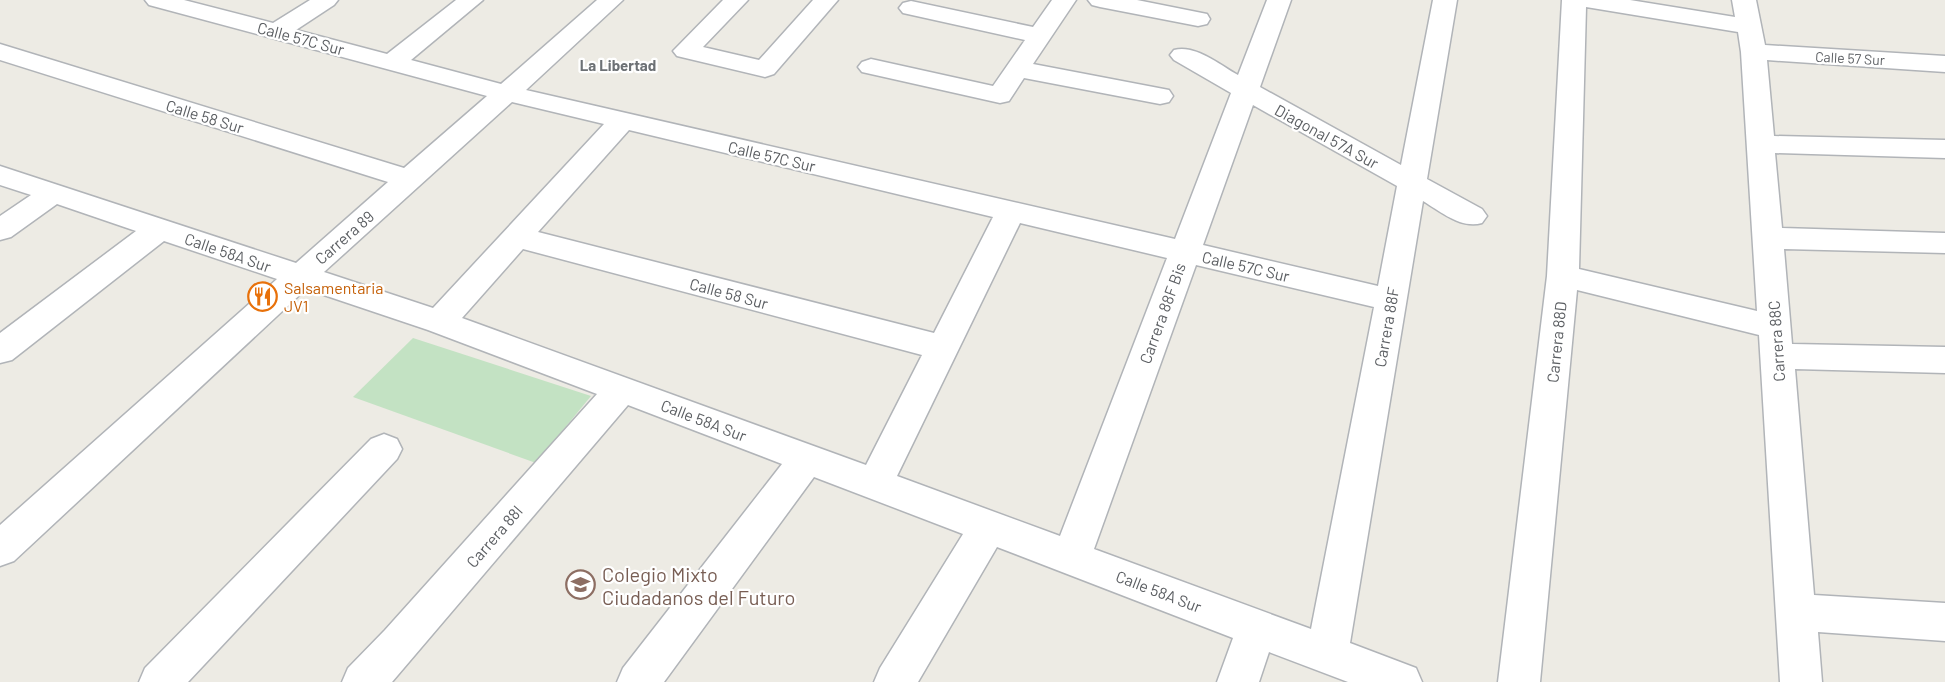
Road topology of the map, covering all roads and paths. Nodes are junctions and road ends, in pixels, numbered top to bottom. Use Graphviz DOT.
graph roads {
  1 [pos="326,0"];
  2 [pos="471,0"];
  3 [pos="611,0"];
  4 [pos="736,0"];
  5 [pos="826,0"];
  6 [pos="1064,0"];
  7 [pos="1100,0"];
  8 [pos="1279,0"];
  9 [pos="1445,0"];
  10 [pos="1574,0"];
  11 [pos="1587,0"];
  12 [pos="1744,0"];
  13 [pos="168,1"];
  14 [pos="911,8"];
  15 [pos="1197,19"];
  16 [pos="276,32"];
  17 [pos="1040,36"];
  18 [pos="1752,40"];
  19 [pos="0,52"];
  20 [pos="1183,55"];
  21 [pos="391,63"];
  22 [pos="1945,64"];
  23 [pos="871,67"];
  24 [pos="1017,69"];
  25 [pos="1246,90"];
  26 [pos="506,93"];
  27 [pos="1160,96"];
  28 [pos="622,121"];
  29 [pos="1761,144"];
  30 [pos="1945,149"];
  31 [pos="0,175"];
  32 [pos="410,179"];
  33 [pos="1412,183"];
  34 [pos="54,193"];
  35 [pos="1011,211"];
  36 [pos="1472,216"];
  37 [pos="159,228"];
  38 [pos="0,230"];
  39 [pos="516,237"];
  40 [pos="1768,238"];
  41 [pos="1945,243"];
  42 [pos="1185,252"];
  43 [pos="1563,276"];
  44 [pos="299,277"];
  45 [pos="1391,300"];
  46 [pos="439,322"];
  47 [pos="1776,342"];
  48 [pos="942,348"];
  49 [pos="0,351"];
  50 [pos="1945,360"];
  51 [pos="622,388"];
  52 [pos="384,449"];
  53 [pos="807,459"];
  54 [pos="875,484"];
  55 [pos="988,527"];
  56 [pos="0,549"];
  57 [pos="1071,558"];
  58 [pos="1796,612"];
  59 [pos="1945,622"];
  60 [pos="1257,628"];
  61 [pos="1327,654"];
  62 [pos="160,682"];
  63 [pos="363,682"];
  64 [pos="638,682"];
  65 [pos="895,682"];
  66 [pos="1238,682"];
  67 [pos="1401,682"];
  68 [pos="1519,682"];
  69 [pos="1801,682"];
  1 -- 16 [label="street"];
  2 -- 21 [label="street"];
  3 -- 26 [label="street, Carrera 89"];
  4 -- 5 [label="street"];
  6 -- 17 [label="street"];
  7 -- 15 [label="street"];
  8 -- 25 [label="street, Carrera 88F Bis"];
  9 -- 33 [label="street, Carrera 88F"];
  10 -- 43 [label="street, Carrera 88D"];
  11 -- 18 [label="street, Calle 57 Sur"];
  12 -- 18 [label="street, Carrera 88C"];
  13 -- 16 [label="street, Calle 57C Sur"];
  14 -- 17 [label="street"];
  16 -- 21 [label="street, Calle 57C Sur"];
  17 -- 24 [label="street"];
  18 -- 22 [label="street, Calle 57 Sur"];
  18 -- 29 [label="street, Carrera 88C"];
  19 -- 32 [label="street, Calle 58 Sur"];
  20 -- 25 [label="street, Diagonal 57A Sur"];
  21 -- 26 [label="street, Calle 57C Sur"];
  23 -- 24 [label="street"];
  24 -- 27 [label="street"];
  25 -- 33 [label="street, Diagonal 57A Sur"];
  25 -- 42 [label="street, Carrera 88F Bis"];
  26 -- 28 [label="street, Calle 57C Sur"];
  26 -- 32 [label="street, Carrera 89"];
  28 -- 35 [label="street, Calle 57C Sur"];
  28 -- 39 [label="street"];
  29 -- 30 [label="street"];
  29 -- 40 [label="street, Carrera 88C"];
  31 -- 34 [label="street, Calle 58A Sur"];
  32 -- 44 [label="street, Carrera 89"];
  33 -- 36 [label="street, Diagonal 57A Sur"];
  33 -- 45 [label="street, Carrera 88F"];
  34 -- 37 [label="street, Calle 58A Sur"];
  34 -- 38 [label="street"];
  35 -- 42 [label="street, Calle 57C Sur"];
  35 -- 48 [label="street"];
  37 -- 44 [label="street, Calle 58A Sur"];
  37 -- 49 [label="street"];
  39 -- 46 [label="street"];
  39 -- 48 [label="street, Calle 58 Sur"];
  40 -- 41 [label="street"];
  40 -- 47 [label="street, Carrera 88C"];
  42 -- 45 [label="street, Calle 57C Sur"];
  42 -- 57 [label="street, Carrera 88F Bis"];
  43 -- 47 [label="street"];
  43 -- 68 [label="street, Carrera 88D"];
  44 -- 46 [label="street, Calle 58A Sur"];
  44 -- 56 [label="street, Carrera 89"];
  45 -- 61 [label="street, Carrera 88F"];
  46 -- 51 [label="street, Calle 58A Sur"];
  47 -- 50 [label="street"];
  47 -- 58 [label="street, Carrera 88C"];
  48 -- 54 [label="street"];
  51 -- 53 [label="street, Calle 58A Sur"];
  51 -- 63 [label="street, Carrera 88I"];
  52 -- 62 [label="street"];
  53 -- 54 [label="street, Calle 58A Sur"];
  53 -- 64 [label="street"];
  54 -- 55 [label="street, Calle 58A Sur"];
  55 -- 57 [label="street, Calle 58A Sur"];
  55 -- 65 [label="street"];
  57 -- 60 [label="street, Calle 58A Sur"];
  58 -- 59 [label="street"];
  58 -- 69 [label="street, Carrera 88C"];
  60 -- 61 [label="street, Calle 58A Sur"];
  60 -- 66 [label="street"];
  61 -- 67 [label="street, Calle 58A Sur"];
}
